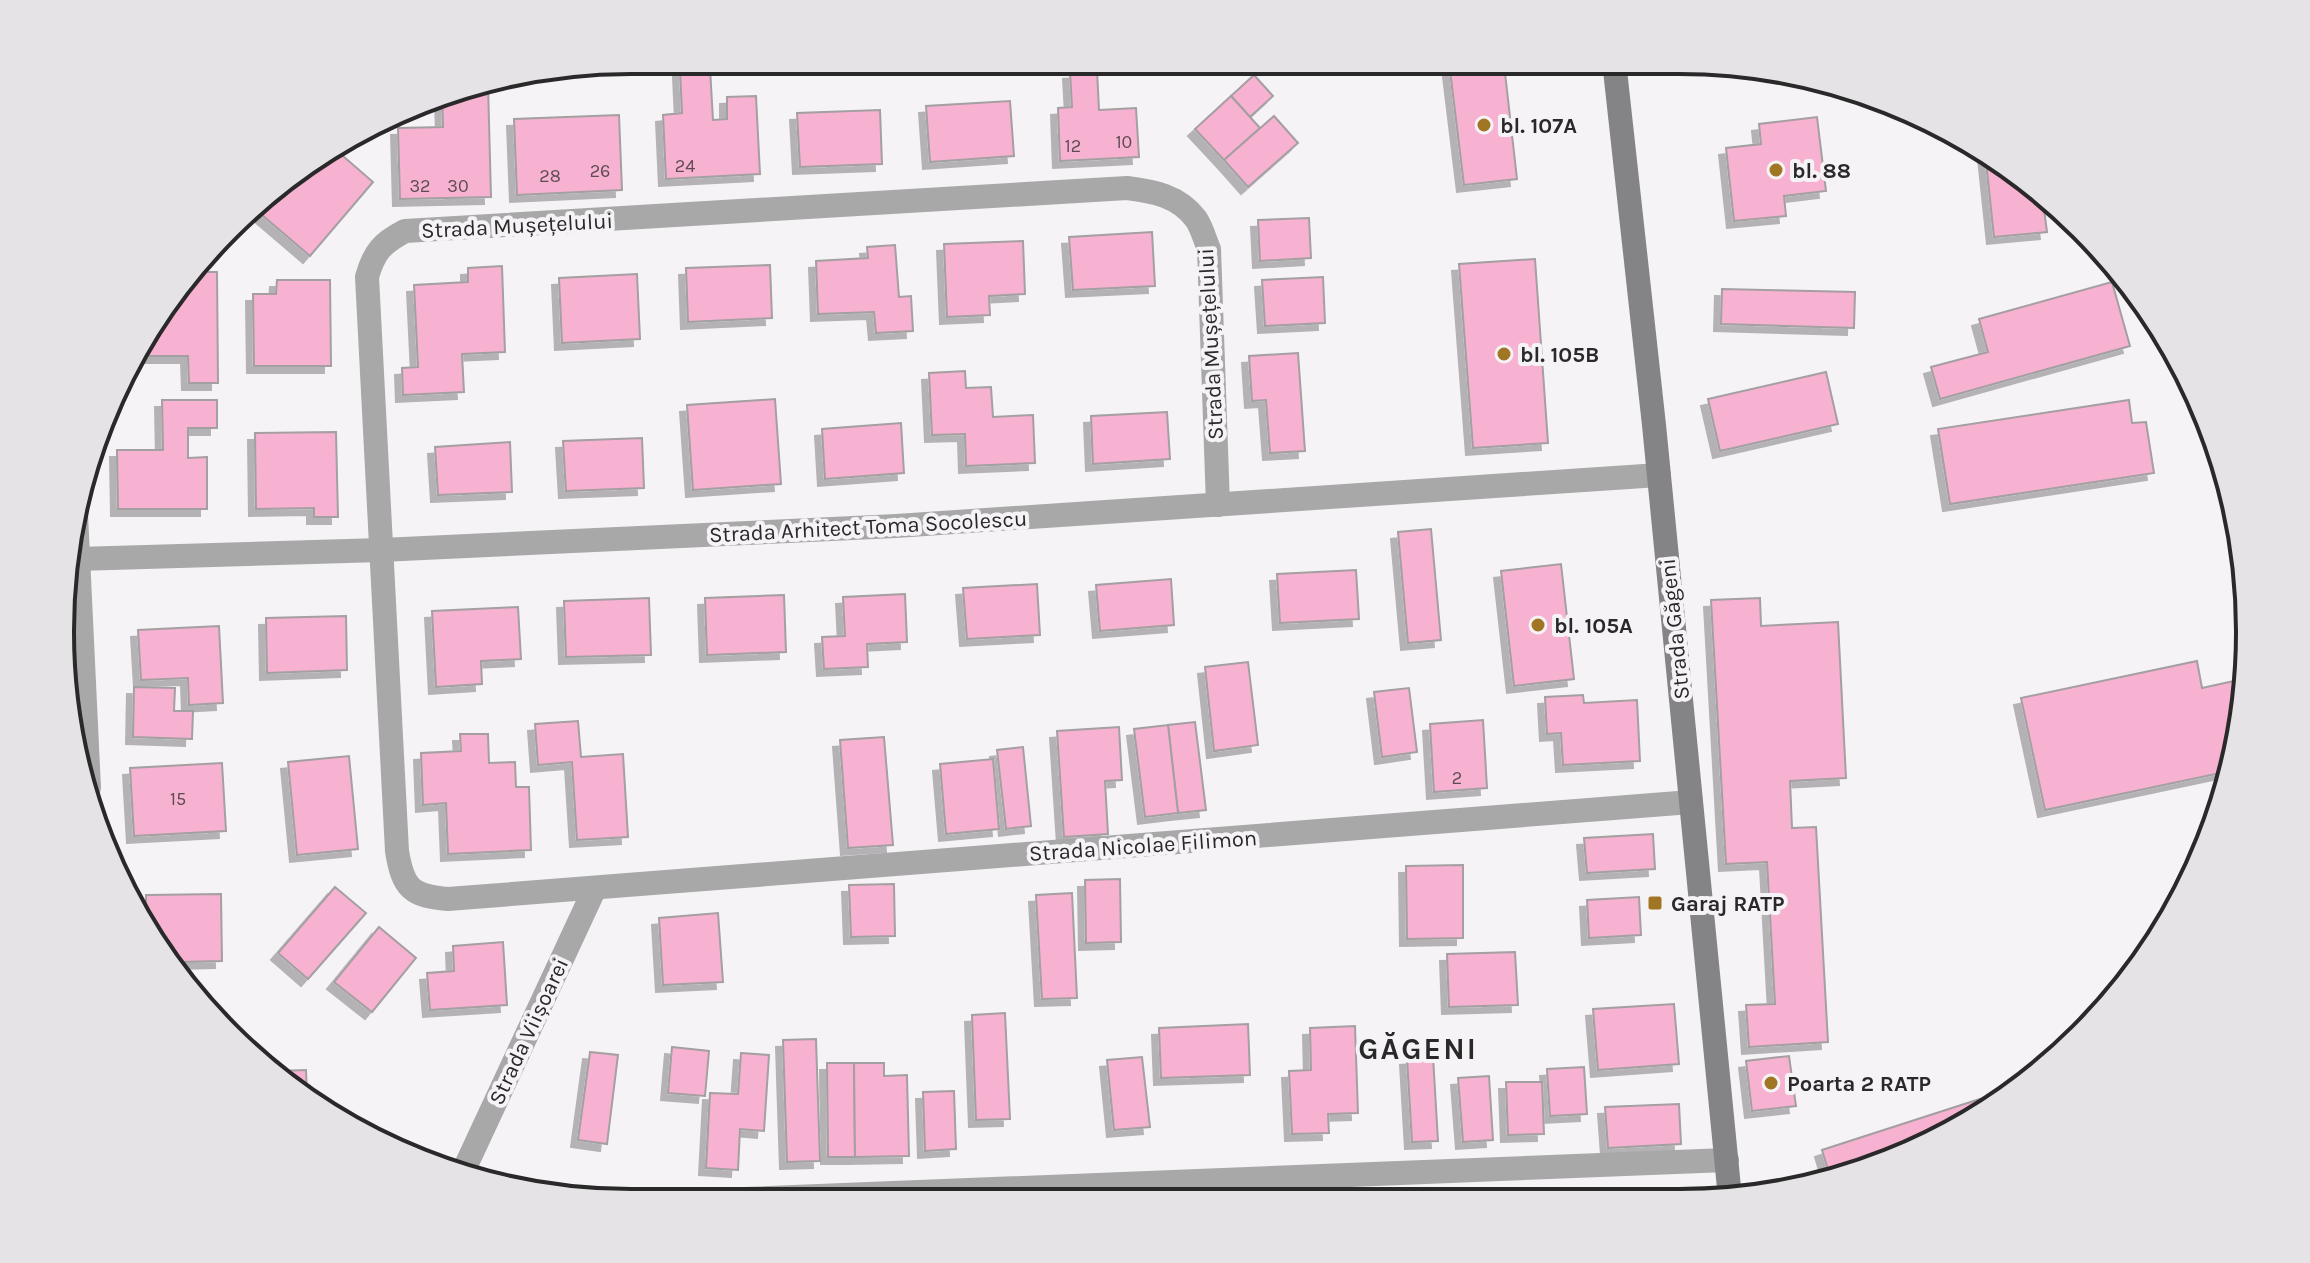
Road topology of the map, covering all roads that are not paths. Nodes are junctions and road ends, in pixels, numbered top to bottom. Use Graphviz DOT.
graph roads {
  1 [pos="1615,74"];
  2 [pos="1659,475"];
  3 [pos="1218,505"];
  4 [pos="381,550"];
  5 [pos="79,559"];
  6 [pos="78,571"];
  7 [pos="87,749"];
  8 [pos="1691,802"];
  9 [pos="595,888"];
  10 [pos="1727,1160"];
  11 [pos="467,1164"];
  12 [pos="1729,1186"];
  13 [pos="996,1189"];
  1 -- 2 [label="main road, Strada Găgeni"];
  2 -- 3 [label="street, Strada Arhitect Toma Socolescu"];
  2 -- 8 [label="main road, Strada Găgeni"];
  3 -- 4 [label="street, Strada Arhitect Toma Socolescu"];
  3 -- 4 [label="street, Strada Mușețelului"];
  4 -- 5 [label="street, Strada Arhitect Toma Socolescu"];
  4 -- 9 [label="street, Strada Mușețelului"];
  6 -- 7 [label="street"];
  8 -- 9 [label="street, Strada Nicolae Filimon"];
  8 -- 10 [label="main road, Strada Găgeni"];
  9 -- 11 [label="street, Strada Viișoarei"];
  10 -- 12 [label="main road, Strada Găgeni"];
  10 -- 13 [label="street"];
}
